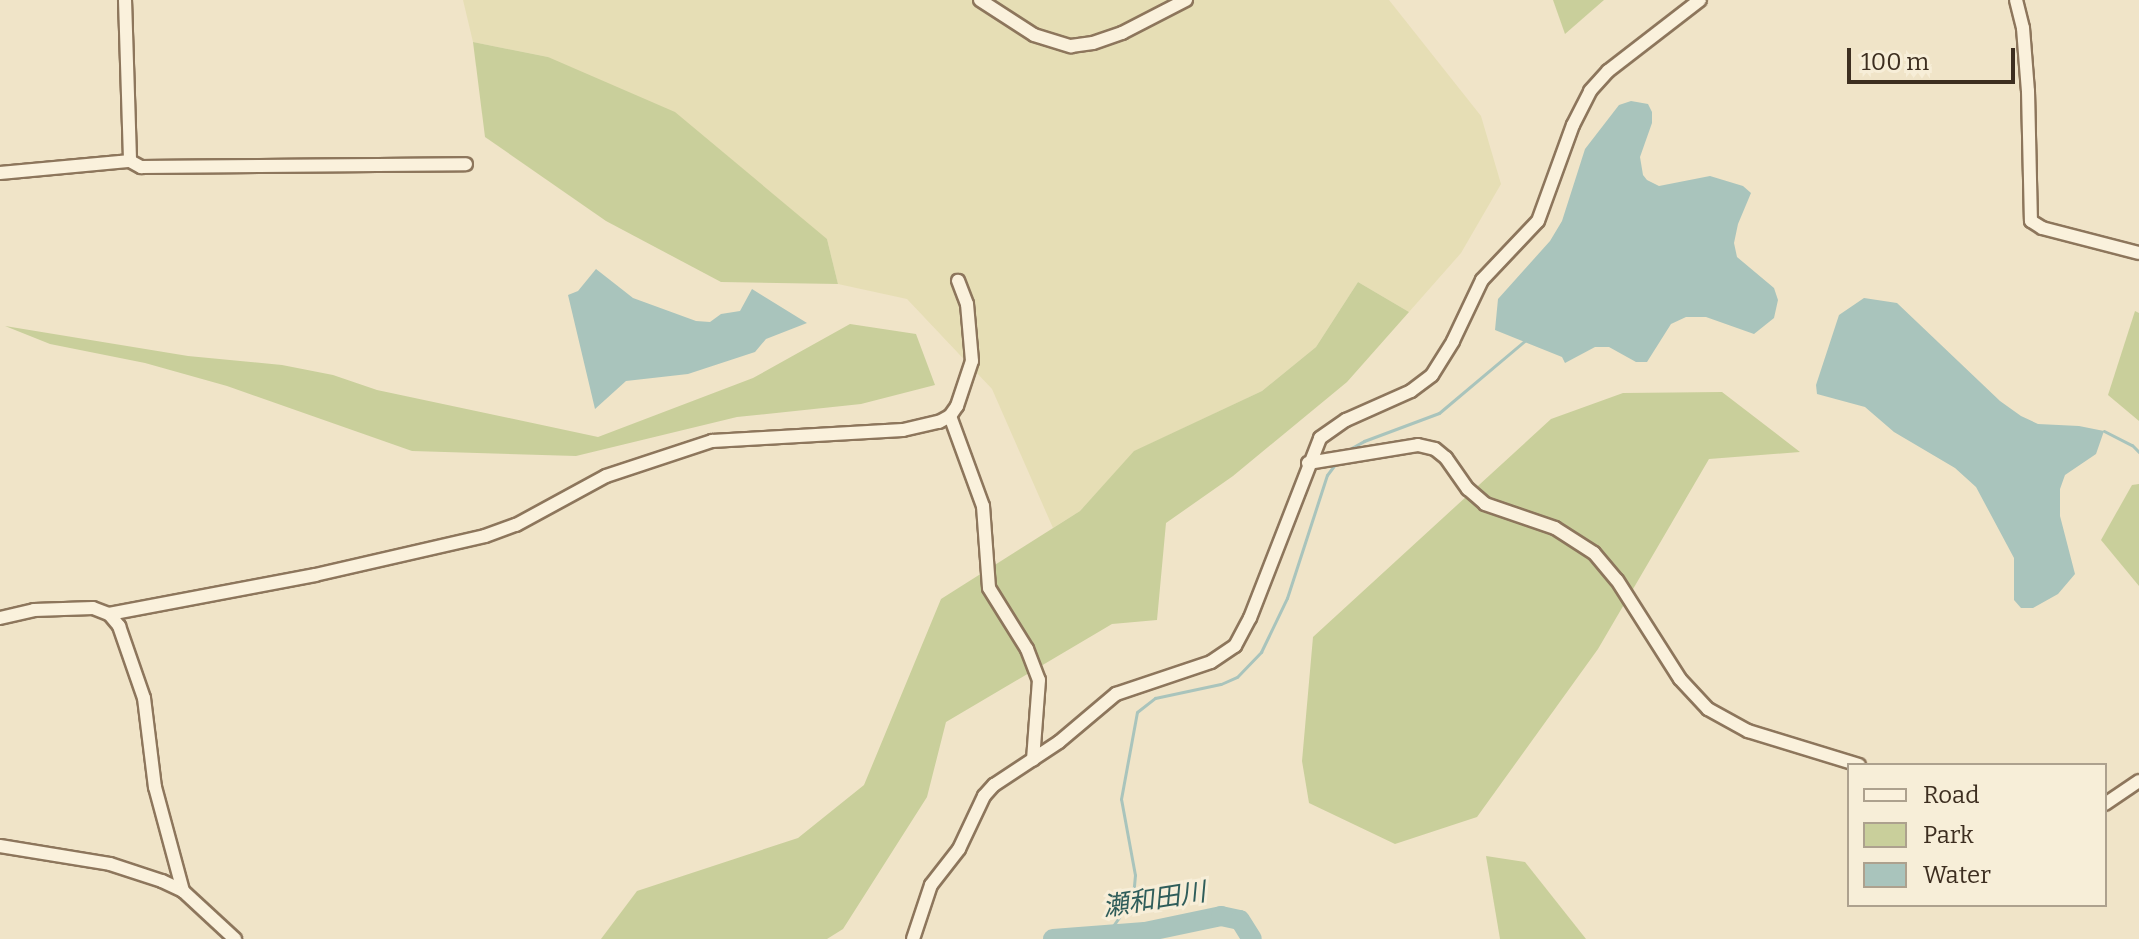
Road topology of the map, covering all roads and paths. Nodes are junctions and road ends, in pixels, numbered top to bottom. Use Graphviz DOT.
graph roads {
  1 [pos="125,0"];
  2 [pos="980,0"];
  3 [pos="1186,0"];
  4 [pos="1700,0"];
  5 [pos="2016,0"];
  6 [pos="130,161"];
  7 [pos="466,164"];
  8 [pos="0,173"];
  9 [pos="2139,253"];
  10 [pos="958,281"];
  11 [pos="950,416"];
  12 [pos="1308,463"];
  13 [pos="109,614"];
  14 [pos="0,618"];
  15 [pos="1033,760"];
  16 [pos="1852,763"];
  17 [pos="2139,781"];
  18 [pos="2107,803"];
  19 [pos="0,846"];
  20 [pos="183,891"];
  21 [pos="235,939"];
  22 [pos="913,939"];
  1 -- 6 [label="street"];
  2 -- 3 [label="street"];
  4 -- 12 [label="street"];
  5 -- 9 [label="street"];
  6 -- 7 [label="street"];
  6 -- 8 [label="street"];
  10 -- 11 [label="street"];
  11 -- 13 [label="street"];
  11 -- 15 [label="street"];
  12 -- 15 [label="street"];
  12 -- 16 [label="street"];
  13 -- 14 [label="street"];
  13 -- 20 [label="street"];
  15 -- 22 [label="street"];
  17 -- 18 [label="street"];
  19 -- 20 [label="street"];
  20 -- 21 [label="street"];
}
